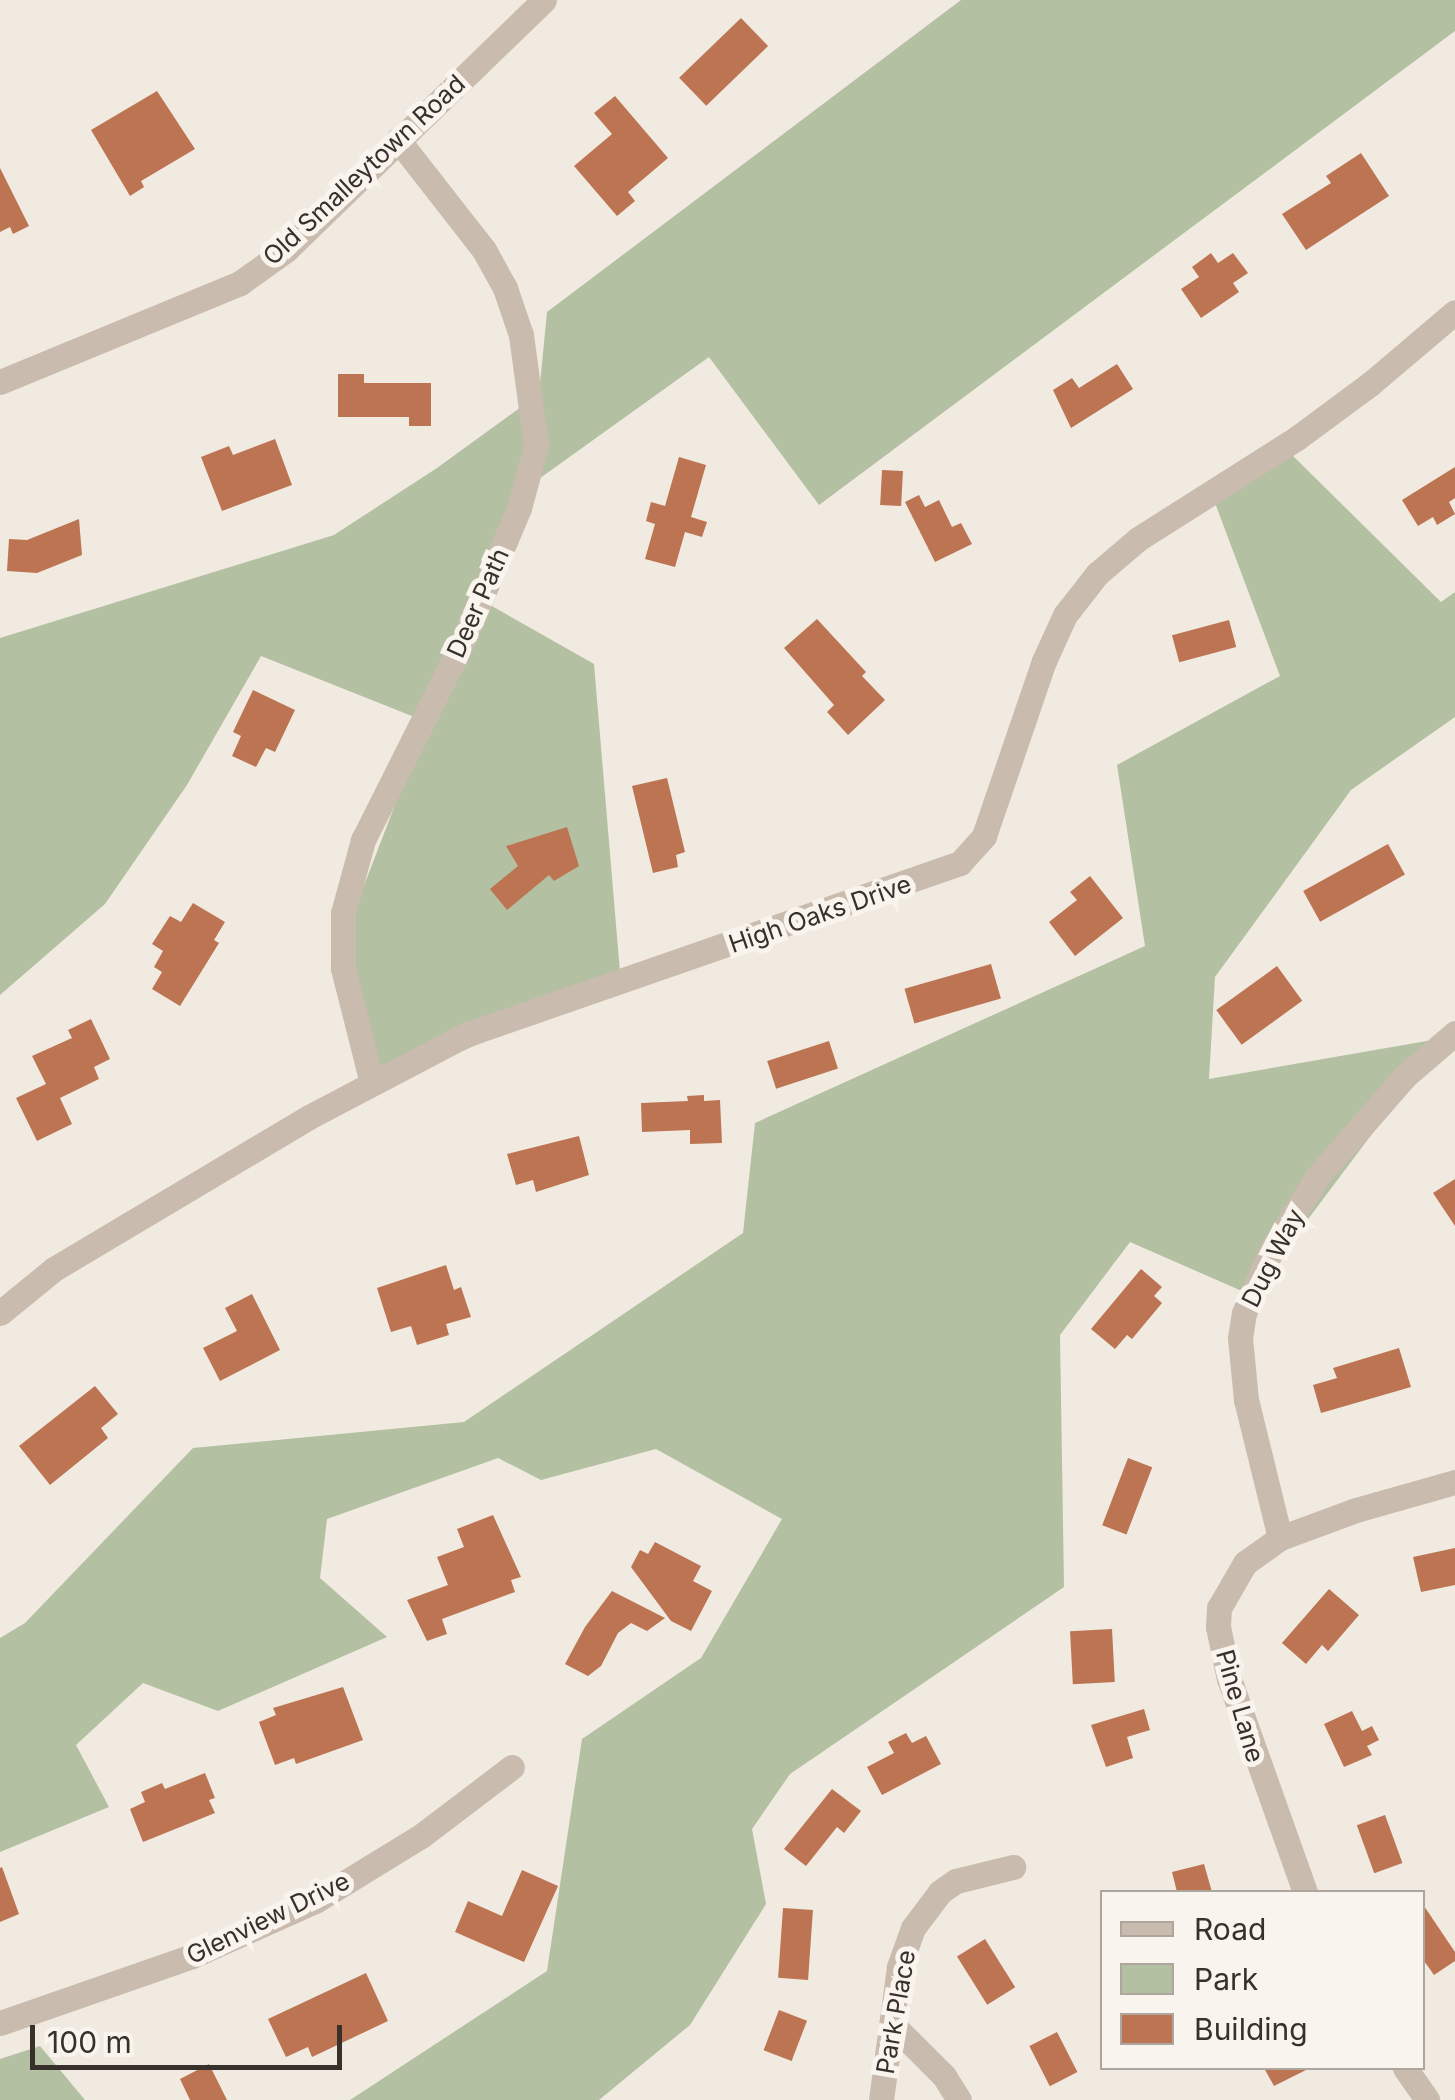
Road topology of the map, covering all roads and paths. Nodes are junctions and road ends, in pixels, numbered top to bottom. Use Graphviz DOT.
graph roads {
  1 [pos="544,0"];
  2 [pos="398,140"];
  3 [pos="1455,312"];
  4 [pos="0,382"];
  5 [pos="1455,1033"];
  6 [pos="372,1083"];
  7 [pos="0,1313"];
  8 [pos="1455,1482"];
  9 [pos="1280,1538"];
  10 [pos="512,1767"];
  11 [pos="1014,1868"];
  12 [pos="1303,1890"];
  13 [pos="0,2023"];
  14 [pos="893,2025"];
  15 [pos="1406,2070"];
  16 [pos="882,2100"];
  17 [pos="959,2100"];
  18 [pos="1426,2100"];
  1 -- 2 [label="street, Old Smalleytown Road"];
  2 -- 4 [label="street, Old Smalleytown Road"];
  2 -- 6 [label="street, Deer Path"];
  3 -- 6 [label="street, High Oaks Drive"];
  5 -- 9 [label="street, Dug Way"];
  6 -- 7 [label="street, High Oaks Drive"];
  8 -- 9 [label="street, Pine Lane"];
  9 -- 12 [label="street, Pine Lane"];
  10 -- 13 [label="street, Glenview Drive"];
  11 -- 14 [label="street, Park Place"];
  14 -- 16 [label="street, Park Place"];
  14 -- 17 [label="street"];
  15 -- 18 [label="street"];
}
